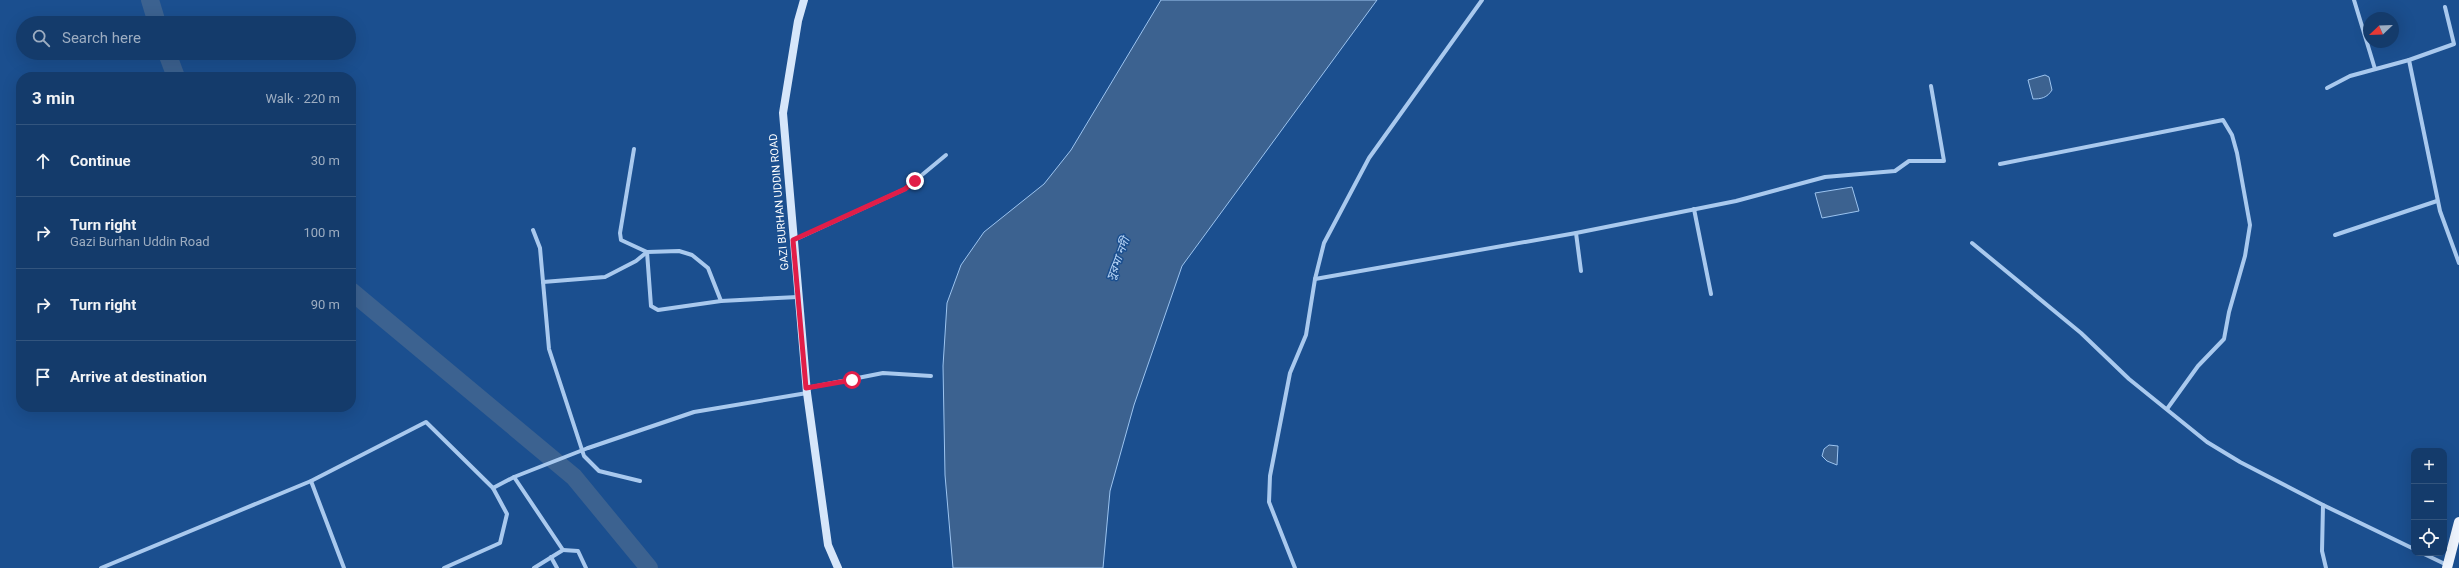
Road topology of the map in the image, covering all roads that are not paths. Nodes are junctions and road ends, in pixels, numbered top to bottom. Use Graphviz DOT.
graph roads {
  1 [pos="804,0"];
  2 [pos="1482,0"];
  3 [pos="2354,0"];
  4 [pos="2445,7"];
  5 [pos="2408,60"];
  6 [pos="2375,69"];
  7 [pos="1931,86"];
  8 [pos="2327,88"];
  9 [pos="634,149"];
  10 [pos="946,155"];
  11 [pos="2000,164"];
  12 [pos="2437,201"];
  13 [pos="1694,210"];
  14 [pos="533,230"];
  15 [pos="1576,233"];
  16 [pos="2336,235"];
  17 [pos="793,240"];
  18 [pos="1972,243"];
  19 [pos="647,252"];
  20 [pos="2459,263"];
  21 [pos="1581,271"];
  22 [pos="1315,279"];
  23 [pos="542,282"];
  24 [pos="1711,294"];
  25 [pos="798,297"];
  26 [pos="721,301"];
  27 [pos="931,376"];
  28 [pos="807,391"];
  29 [pos="2167,409"];
  30 [pos="514,477"];
  31 [pos="311,481"];
  32 [pos="640,481"];
  33 [pos="493,488"];
  34 [pos="2323,505"];
  35 [pos="2459,522"];
  36 [pos="2411,548"];
  37 [pos="2459,548"];
  38 [pos="563,550"];
  39 [pos="2428,556"];
  40 [pos="552,557"];
  41 [pos="2449,567"];
  42 [pos="101,568"];
  43 [pos="344,568"];
  44 [pos="444,568"];
  45 [pos="534,568"];
  46 [pos="557,568"];
  47 [pos="586,568"];
  48 [pos="838,568"];
  49 [pos="1294,568"];
  50 [pos="2326,568"];
  1 -- 17 [label="street, GAZI BURHAN UDDIN ROAD"];
  2 -- 22 [label="street"];
  3 -- 6 [label="street"];
  4 -- 5 [label="street"];
  5 -- 6 [label="street"];
  5 -- 12 [label="street"];
  6 -- 8 [label="street"];
  7 -- 13 [label="street"];
  9 -- 19 [label="street"];
  10 -- 17 [label="street"];
  11 -- 29 [label="street"];
  12 -- 16 [label="street"];
  12 -- 20 [label="street"];
  13 -- 15 [label="street"];
  13 -- 24 [label="street"];
  14 -- 23 [label="street"];
  15 -- 21 [label="street"];
  15 -- 22 [label="street"];
  17 -- 25 [label="street, GAZI BURHAN UDDIN ROAD"];
  18 -- 29 [label="street"];
  19 -- 23 [label="street"];
  19 -- 26 [label="street"];
  19 -- 26 [label="street"];
  22 -- 49 [label="street"];
  23 -- 32 [label="street"];
  25 -- 26 [label="street"];
  25 -- 28 [label="street, GAZI BURHAN UDDIN ROAD"];
  27 -- 28 [label="street"];
  28 -- 30 [label="street, bridge"];
  28 -- 48 [label="street, GAZI BURHAN UDDIN ROAD"];
  29 -- 34 [label="street"];
  30 -- 33 [label="street"];
  30 -- 38 [label="street"];
  31 -- 33 [label="street"];
  31 -- 42 [label="street"];
  31 -- 43 [label="street"];
  33 -- 44 [label="street"];
  34 -- 36 [label="street"];
  34 -- 50 [label="street"];
  35 -- 41 [label="main road"];
  37 -- 41 [label="main road"];
  38 -- 40 [label="street"];
  38 -- 47 [label="street"];
  39 -- 41 [label="street"];
  40 -- 45 [label="street"];
  40 -- 46 [label="street"];
}
